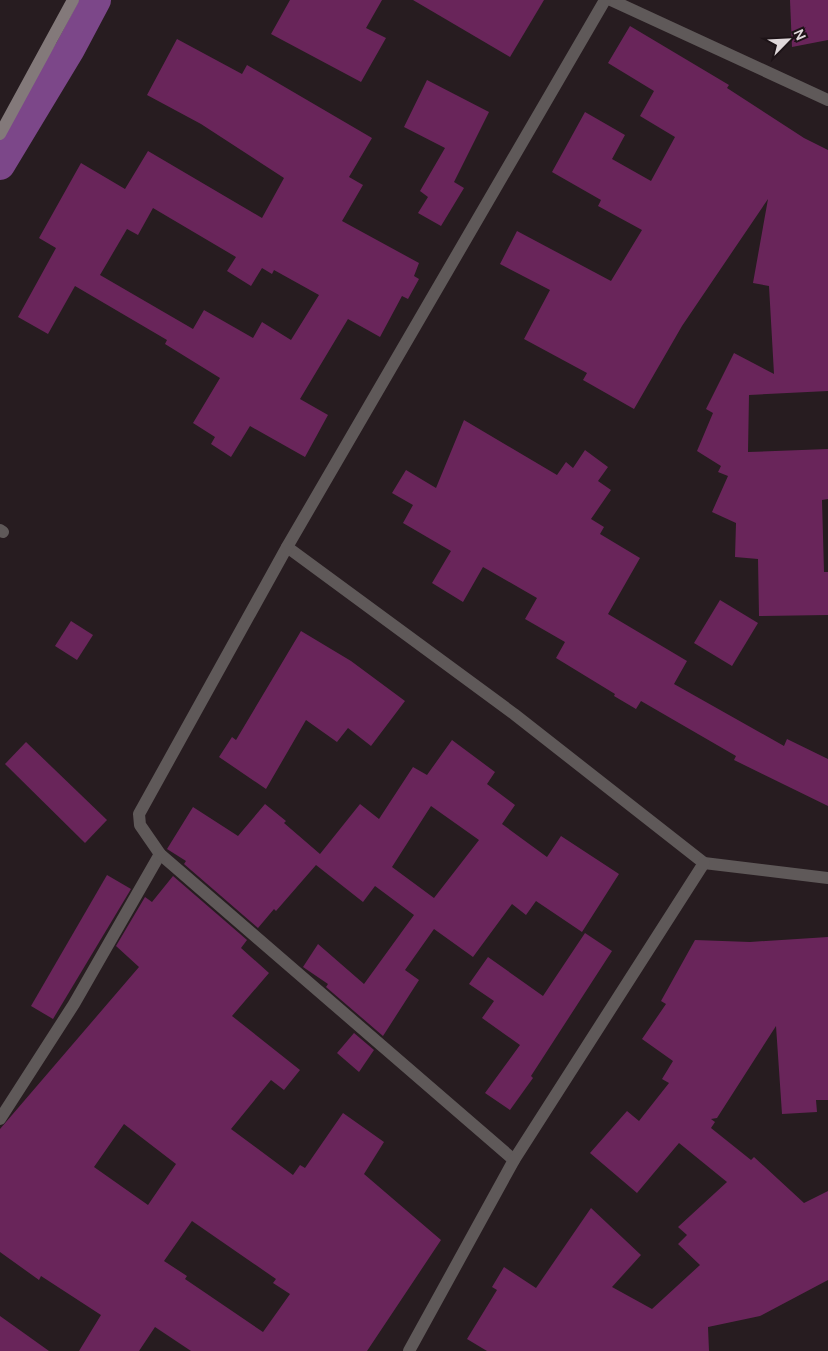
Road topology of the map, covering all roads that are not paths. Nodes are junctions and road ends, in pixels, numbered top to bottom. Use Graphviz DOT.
graph roads {
  1 [pos="73,0"];
  2 [pos="605,0"];
  3 [pos="611,0"];
  4 [pos="828,100"];
  5 [pos="0,134"];
  6 [pos="287,547"];
  7 [pos="160,854"];
  8 [pos="704,863"];
  9 [pos="828,878"];
  10 [pos="0,1119"];
  11 [pos="514,1160"];
  12 [pos="409,1351"];
  1 -- 5 [label="street"];
  2 -- 6 [label="street"];
  3 -- 4 [label="street"];
  6 -- 7 [label="street"];
  6 -- 8 [label="street"];
  7 -- 10 [label="street"];
  7 -- 11 [label="street"];
  8 -- 9 [label="street"];
  8 -- 11 [label="street"];
  11 -- 12 [label="street"];
}
